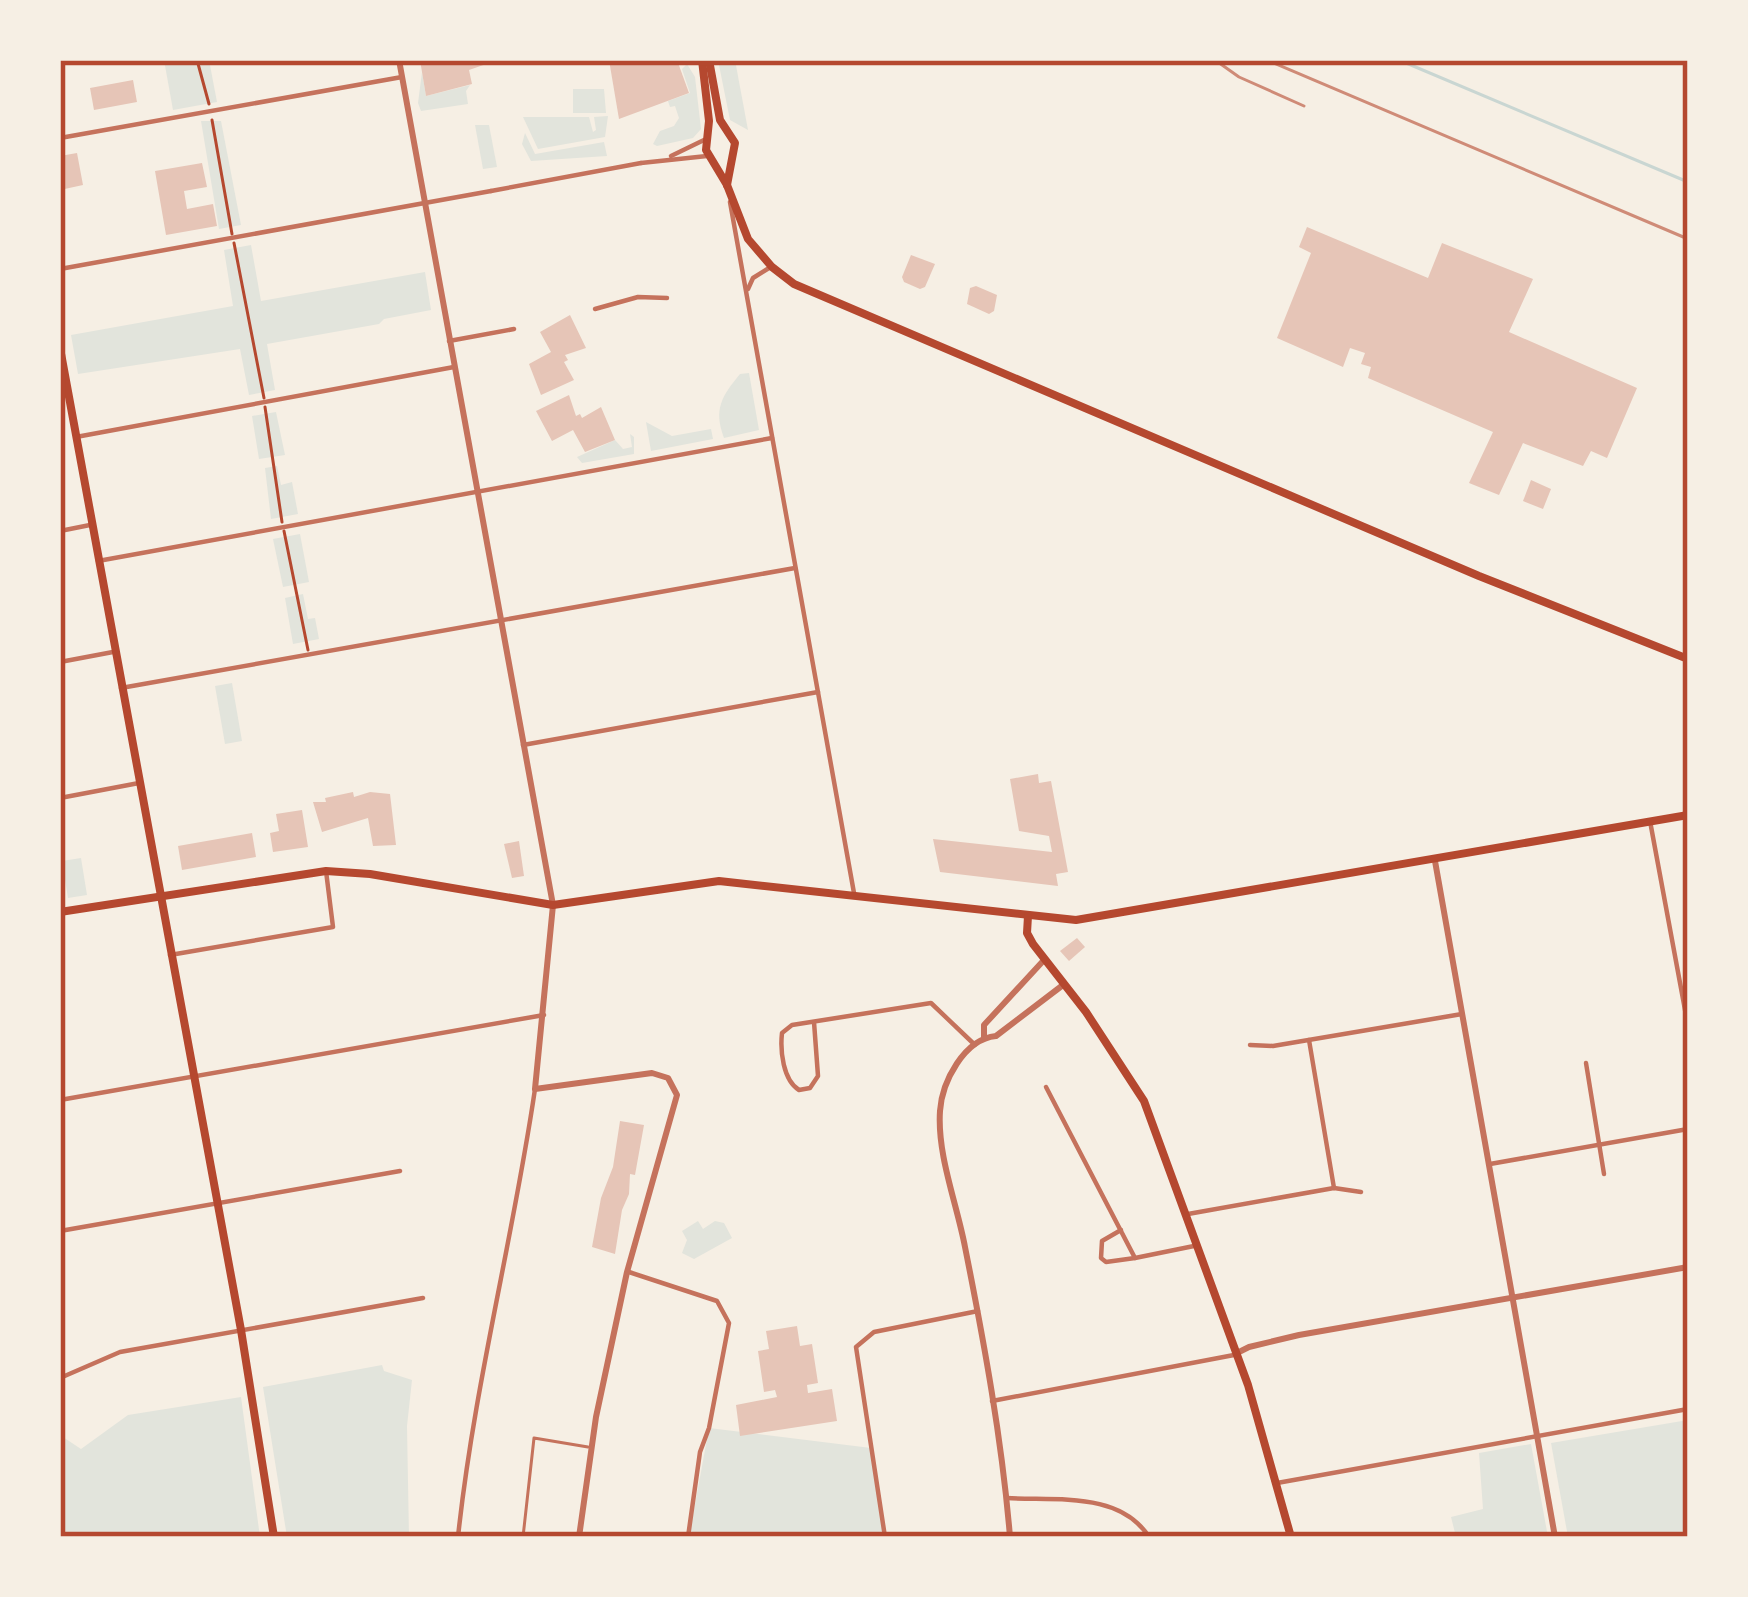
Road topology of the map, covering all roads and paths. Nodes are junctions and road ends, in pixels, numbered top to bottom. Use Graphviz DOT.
graph roads {
  1 [pos="197,60"];
  2 [pos="399,60"];
  3 [pos="705,60"];
  4 [pos="402,77"];
  5 [pos="210,106"];
  6 [pos="211,114"];
  7 [pos="727,131"];
  8 [pos="707,136"];
  9 [pos="60,138"];
  10 [pos="732,153"];
  11 [pos="713,158"];
  12 [pos="666,159"];
  13 [pos="727,185"];
  14 [pos="424,203"];
  15 [pos="233,235"];
  16 [pos="234,244"];
  17 [pos="772,267"];
  18 [pos="60,269"];
  19 [pos="747,294"];
  20 [pos="667,298"];
  21 [pos="595,309"];
  22 [pos="514,329"];
  23 [pos="449,341"];
  24 [pos="60,348"];
  25 [pos="454,367"];
  26 [pos="264,397"];
  27 [pos="64,399"];
  28 [pos="265,405"];
  29 [pos="76,437"];
  30 [pos="773,438"];
  31 [pos="477,492"];
  32 [pos="282,522"];
  33 [pos="92,525"];
  34 [pos="60,531"];
  35 [pos="284,532"];
  36 [pos="98,560"];
  37 [pos="797,568"];
  38 [pos="500,621"];
  39 [pos="307,643"];
  40 [pos="115,652"];
  41 [pos="1688,659"];
  42 [pos="60,662"];
  43 [pos="121,688"];
  44 [pos="819,692"];
  45 [pos="523,745"];
  46 [pos="139,783"];
  47 [pos="60,798"];
  48 [pos="1688,815"];
  49 [pos="1650,821"];
  50 [pos="1436,861"];
  51 [pos="326,871"];
  52 [pos="854,893"];
  53 [pos="159,894"];
  54 [pos="553,905"];
  55 [pos="60,912"];
  56 [pos="1028,916"];
  57 [pos="170,955"];
  58 [pos="1044,960"];
  59 [pos="1063,985"];
  60 [pos="1462,1014"];
  61 [pos="544,1015"];
  62 [pos="814,1022"];
  63 [pos="1688,1026"];
  64 [pos="984,1037"];
  65 [pos="1309,1040"];
  66 [pos="975,1045"];
  67 [pos="1250,1045"];
  68 [pos="1586,1063"];
  69 [pos="193,1077"];
  70 [pos="1046,1087"];
  71 [pos="535,1089"];
  72 [pos="60,1100"];
  73 [pos="1688,1129"];
  74 [pos="1599,1144"];
  75 [pos="1490,1164"];
  76 [pos="400,1171"];
  77 [pos="1604,1174"];
  78 [pos="1334,1188"];
  79 [pos="1361,1192"];
  80 [pos="217,1204"];
  81 [pos="1188,1214"];
  82 [pos="1121,1230"];
  83 [pos="60,1232"];
  84 [pos="1199,1245"];
  85 [pos="1135,1258"];
  86 [pos="1688,1267"];
  87 [pos="627,1272"];
  88 [pos="1512,1297"];
  89 [pos="423,1298"];
  90 [pos="978,1311"];
  91 [pos="241,1330"];
  92 [pos="1235,1354"];
  93 [pos="60,1378"];
  94 [pos="992,1401"];
  95 [pos="1688,1409"];
  96 [pos="1537,1436"];
  97 [pos="592,1448"];
  98 [pos="1277,1483"];
  99 [pos="1007,1498"];
  100 [pos="274,1537"];
  101 [pos="458,1537"];
  102 [pos="523,1537"];
  103 [pos="579,1537"];
  104 [pos="688,1537"];
  105 [pos="885,1537"];
  106 [pos="1010,1537"];
  107 [pos="1149,1537"];
  108 [pos="1291,1537"];
  109 [pos="1555,1537"];
  1 -- 5 [label="path"];
  2 -- 4 [label="street"];
  3 -- 7 [label="main road"];
  3 -- 8 [label="main road"];
  4 -- 9 [label="street"];
  4 -- 14 [label="street"];
  6 -- 15 [label="path"];
  7 -- 8 [label="main road"];
  7 -- 10 [label="main road"];
  8 -- 11 [label="main road"];
  8 -- 12 [label="street"];
  10 -- 11 [label="main road"];
  10 -- 13 [label="main road"];
  11 -- 12 [label="street"];
  11 -- 13 [label="main road"];
  12 -- 14 [label="street"];
  13 -- 17 [label="main road"];
  13 -- 19 [label="street"];
  14 -- 18 [label="street"];
  14 -- 23 [label="street"];
  16 -- 26 [label="path"];
  17 -- 19 [label="street"];
  17 -- 41 [label="main road"];
  19 -- 30 [label="street"];
  20 -- 21 [label="street"];
  22 -- 23 [label="street"];
  23 -- 25 [label="street"];
  24 -- 27 [label="main road"];
  25 -- 29 [label="street"];
  25 -- 31 [label="street"];
  27 -- 29 [label="main road"];
  28 -- 32 [label="path"];
  29 -- 33 [label="main road"];
  30 -- 31 [label="street"];
  30 -- 37 [label="street"];
  31 -- 36 [label="street"];
  31 -- 38 [label="street"];
  33 -- 34 [label="street"];
  33 -- 36 [label="main road"];
  35 -- 39 [label="path"];
  36 -- 40 [label="main road"];
  37 -- 38 [label="street"];
  37 -- 44 [label="street"];
  38 -- 43 [label="street"];
  38 -- 45 [label="street"];
  40 -- 42 [label="street"];
  40 -- 43 [label="main road"];
  43 -- 46 [label="main road"];
  44 -- 45 [label="street"];
  44 -- 52 [label="street"];
  45 -- 54 [label="street"];
  46 -- 47 [label="street"];
  46 -- 53 [label="main road"];
  48 -- 49 [label="main road"];
  49 -- 50 [label="main road"];
  49 -- 63 [label="street"];
  50 -- 56 [label="main road"];
  50 -- 60 [label="street"];
  51 -- 53 [label="main road"];
  51 -- 54 [label="main road"];
  51 -- 57 [label="street"];
  52 -- 54 [label="main road"];
  52 -- 56 [label="main road"];
  53 -- 55 [label="main road"];
  53 -- 57 [label="main road"];
  54 -- 61 [label="street"];
  56 -- 58 [label="main road"];
  57 -- 69 [label="main road"];
  58 -- 59 [label="main road"];
  58 -- 64 [label="street"];
  59 -- 64 [label="street"];
  59 -- 81 [label="main road"];
  60 -- 65 [label="street"];
  60 -- 75 [label="street"];
  61 -- 69 [label="street"];
  61 -- 71 [label="street"];
  62 -- 62 [label="street"];
  62 -- 66 [label="street"];
  64 -- 66 [label="street"];
  65 -- 67 [label="street"];
  65 -- 78 [label="street"];
  66 -- 90 [label="street"];
  68 -- 74 [label="street"];
  69 -- 72 [label="street"];
  69 -- 80 [label="main road"];
  70 -- 82 [label="street"];
  71 -- 87 [label="street"];
  71 -- 101 [label="street"];
  73 -- 74 [label="street"];
  74 -- 75 [label="street"];
  74 -- 77 [label="street"];
  75 -- 88 [label="street"];
  76 -- 80 [label="street"];
  78 -- 79 [label="street"];
  78 -- 81 [label="street"];
  80 -- 83 [label="street"];
  80 -- 91 [label="main road"];
  81 -- 84 [label="main road"];
  82 -- 85 [label="street"];
  82 -- 85 [label="street"];
  84 -- 85 [label="street"];
  84 -- 92 [label="main road"];
  86 -- 88 [label="street"];
  87 -- 97 [label="street"];
  87 -- 104 [label="street"];
  88 -- 92 [label="street"];
  88 -- 96 [label="street"];
  89 -- 91 [label="street"];
  90 -- 94 [label="street"];
  90 -- 105 [label="street"];
  91 -- 93 [label="street"];
  91 -- 100 [label="main road"];
  92 -- 94 [label="street"];
  92 -- 98 [label="main road"];
  94 -- 99 [label="street"];
  95 -- 96 [label="street"];
  96 -- 98 [label="street"];
  96 -- 109 [label="street"];
  97 -- 102 [label="lane"];
  97 -- 103 [label="street"];
  98 -- 108 [label="main road"];
  99 -- 106 [label="street"];
  99 -- 107 [label="street"];
}
